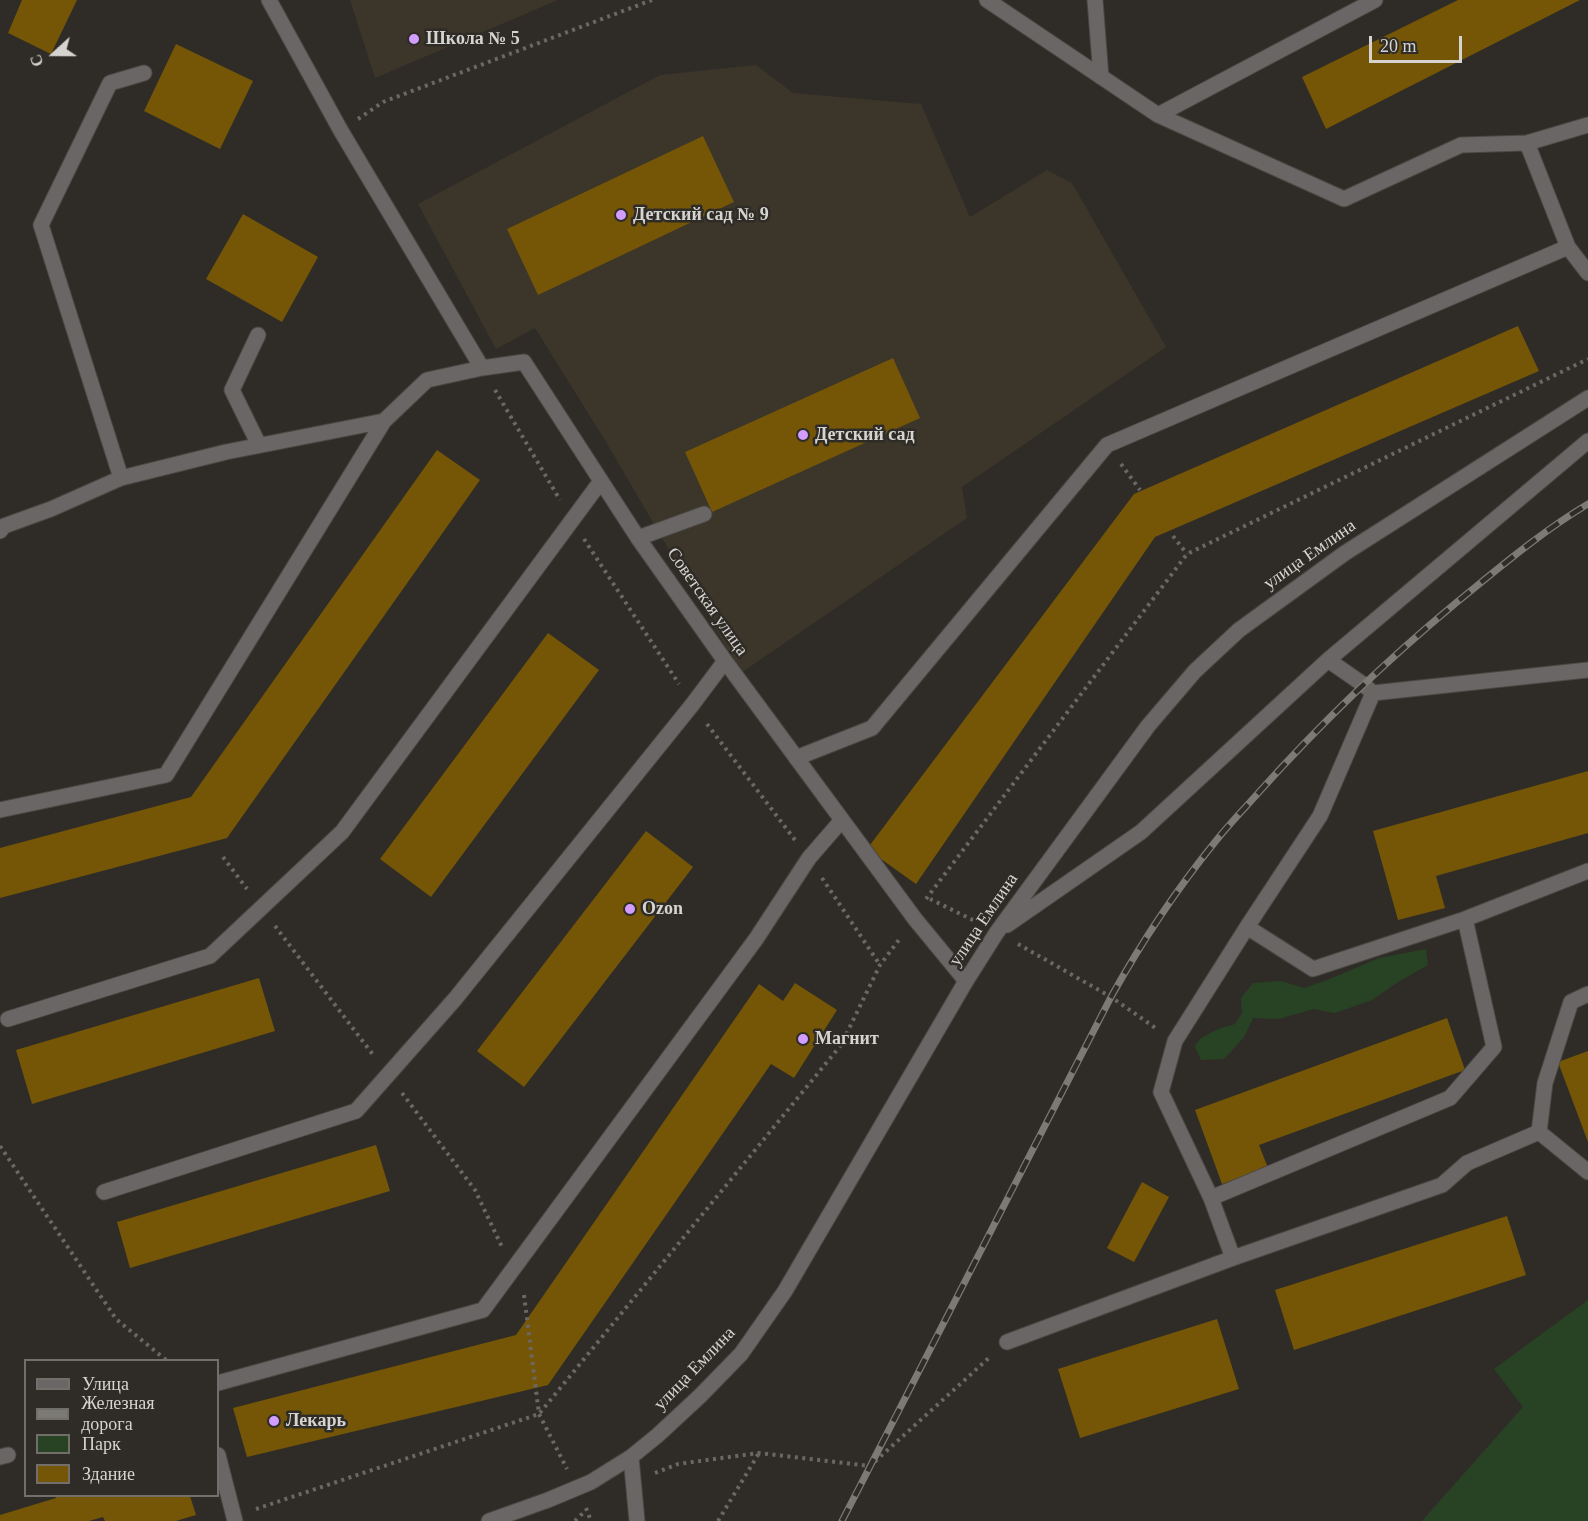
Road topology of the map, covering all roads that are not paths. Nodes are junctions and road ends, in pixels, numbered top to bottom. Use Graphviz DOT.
graph roads {
  1 [pos="268,0"];
  2 [pos="987,0"];
  3 [pos="1095,0"];
  4 [pos="1375,0"];
  5 [pos="144,73"];
  6 [pos="1101,77"];
  7 [pos="1158,115"];
  8 [pos="1588,125"];
  9 [pos="1527,143"];
  10 [pos="1568,247"];
  11 [pos="1588,273"];
  12 [pos="258,335"];
  13 [pos="482,368"];
  14 [pos="1588,399"];
  15 [pos="384,421"];
  16 [pos="1588,441"];
  17 [pos="259,446"];
  18 [pos="121,478"];
  19 [pos="601,481"];
  20 [pos="704,514"];
  21 [pos="0,531"];
  22 [pos="638,538"];
  23 [pos="1328,660"];
  24 [pos="725,662"];
  25 [pos="1588,670"];
  26 [pos="1373,693"];
  27 [pos="796,758"];
  28 [pos="0,810"];
  29 [pos="842,820"];
  30 [pos="1588,871"];
  31 [pos="1465,919"];
  32 [pos="1247,927"];
  33 [pos="997,932"];
  34 [pos="966,981"];
  35 [pos="1588,994"];
  36 [pos="8,1019"];
  37 [pos="1539,1132"];
  38 [pos="1588,1172"];
  39 [pos="104,1192"];
  40 [pos="1211,1198"];
  41 [pos="1233,1258"];
  42 [pos="1007,1342"];
  43 [pos="219,1383"];
  44 [pos="631,1457"];
  45 [pos="219,1459"];
  46 [pos="235,1521"];
  47 [pos="489,1521"];
  48 [pos="637,1521"];
  1 -- 13 [label="street"];
  2 -- 6 [label="street"];
  3 -- 6 [label="street"];
  4 -- 7 [label="street"];
  5 -- 18 [label="street"];
  6 -- 7 [label="street"];
  7 -- 9 [label="street"];
  8 -- 9 [label="street"];
  9 -- 10 [label="street"];
  10 -- 11 [label="street"];
  10 -- 27 [label="street"];
  12 -- 17 [label="street"];
  13 -- 15 [label="street, Советская улица"];
  13 -- 19 [label="street, Советская улица"];
  14 -- 33 [label="street, улица Емлина"];
  15 -- 17 [label="street"];
  15 -- 28 [label="street, Советская улица"];
  16 -- 23 [label="street"];
  17 -- 18 [label="street"];
  18 -- 21 [label="street"];
  19 -- 22 [label="street, Советская улица"];
  19 -- 36 [label="street"];
  20 -- 22 [label="street"];
  22 -- 24 [label="street, Советская улица"];
  23 -- 26 [label="street"];
  23 -- 33 [label="street"];
  24 -- 27 [label="street, Советская улица"];
  24 -- 39 [label="street"];
  25 -- 26 [label="street"];
  26 -- 32 [label="street"];
  27 -- 29 [label="street, Советская улица"];
  29 -- 34 [label="street, Советская улица"];
  29 -- 43 [label="street"];
  30 -- 31 [label="street"];
  31 -- 32 [label="street"];
  31 -- 40 [label="street"];
  32 -- 40 [label="street"];
  33 -- 34 [label="street, улица Емлина"];
  34 -- 44 [label="street, улица Емлина"];
  35 -- 37 [label="street"];
  37 -- 38 [label="street"];
  37 -- 41 [label="street"];
  40 -- 41 [label="street"];
  41 -- 42 [label="street"];
  44 -- 47 [label="street, улица Емлина"];
  44 -- 48 [label="street"];
  45 -- 46 [label="street"];
}
